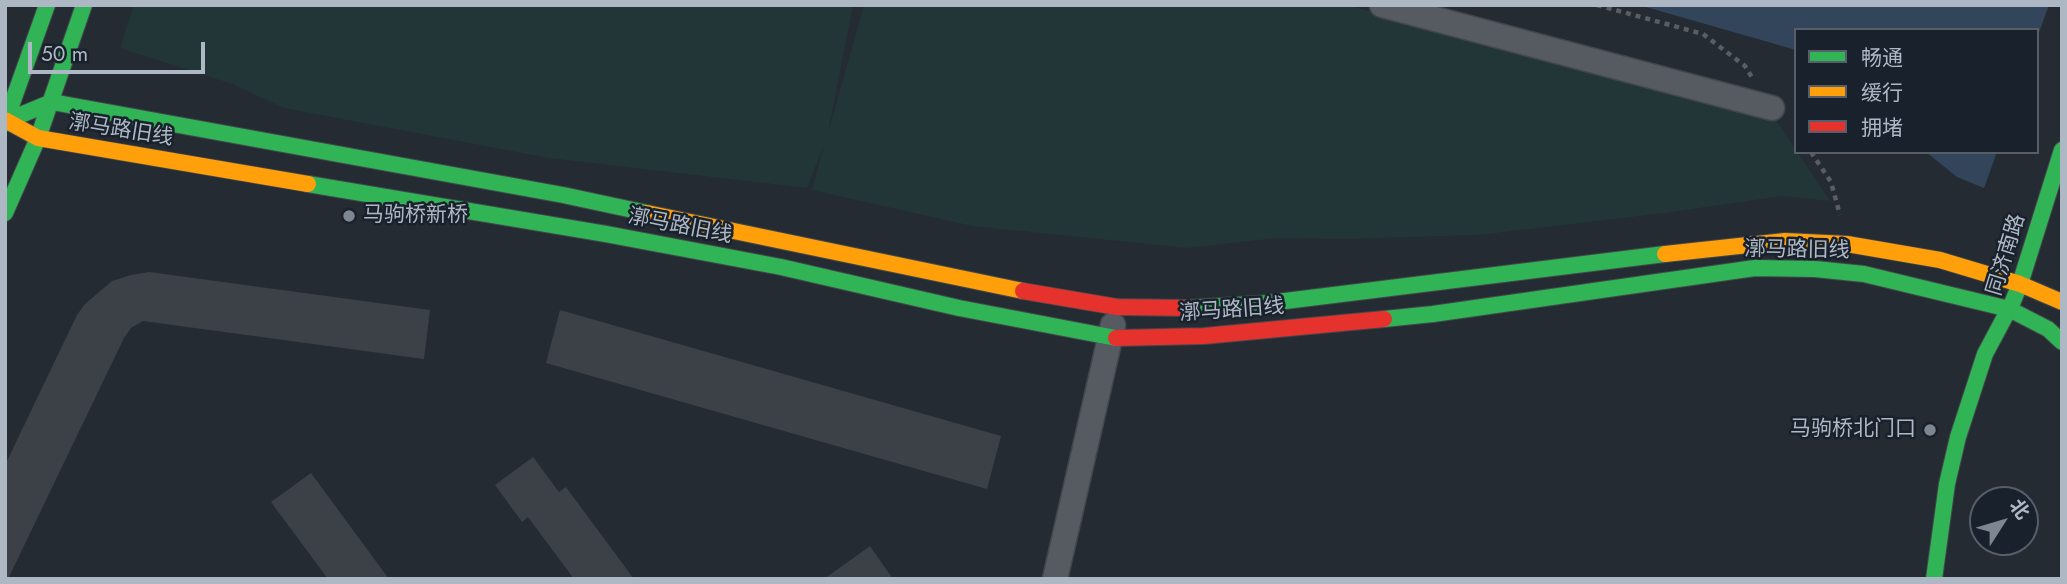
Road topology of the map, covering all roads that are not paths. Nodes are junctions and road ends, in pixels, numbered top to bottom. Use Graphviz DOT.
graph roads {
  1 [pos="47,5"];
  2 [pos="84,5"];
  3 [pos="1382,5"];
  4 [pos="52,102"];
  5 [pos="1772,108"];
  6 [pos="6,121"];
  7 [pos="38,138"];
  8 [pos="2062,150"];
  9 [pos="5,213"];
  10 [pos="2020,284"];
  11 [pos="2058,296"];
  12 [pos="1118,307"];
  13 [pos="2009,309"];
  14 [pos="1110,338"];
  15 [pos="2062,342"];
  16 [pos="1055,579"];
  17 [pos="1934,579"];
  1 -- 6 [label="main road"];
  2 -- 4 [label="main road"];
  3 -- 5 [label="street"];
  4 -- 6 [label="main road, 漷马路旧线"];
  4 -- 7 [label="main road"];
  4 -- 12 [label="main road, 漷马路旧线"];
  6 -- 7 [label="main road, 漷马路旧线"];
  7 -- 9 [label="main road"];
  7 -- 14 [label="main road, 漷马路旧线"];
  8 -- 10 [label="main road, 同济南路"];
  10 -- 11 [label="main road, 漷马路旧线"];
  10 -- 12 [label="main road, 漷马路旧线"];
  10 -- 13 [label="main road, 同济南路"];
  11 -- 13 [label="main road, 同济南路"];
  12 -- 14 [label="street"];
  13 -- 14 [label="main road, 漷马路旧线"];
  13 -- 15 [label="main road"];
  13 -- 17 [label="main road"];
  14 -- 16 [label="street"];
}
